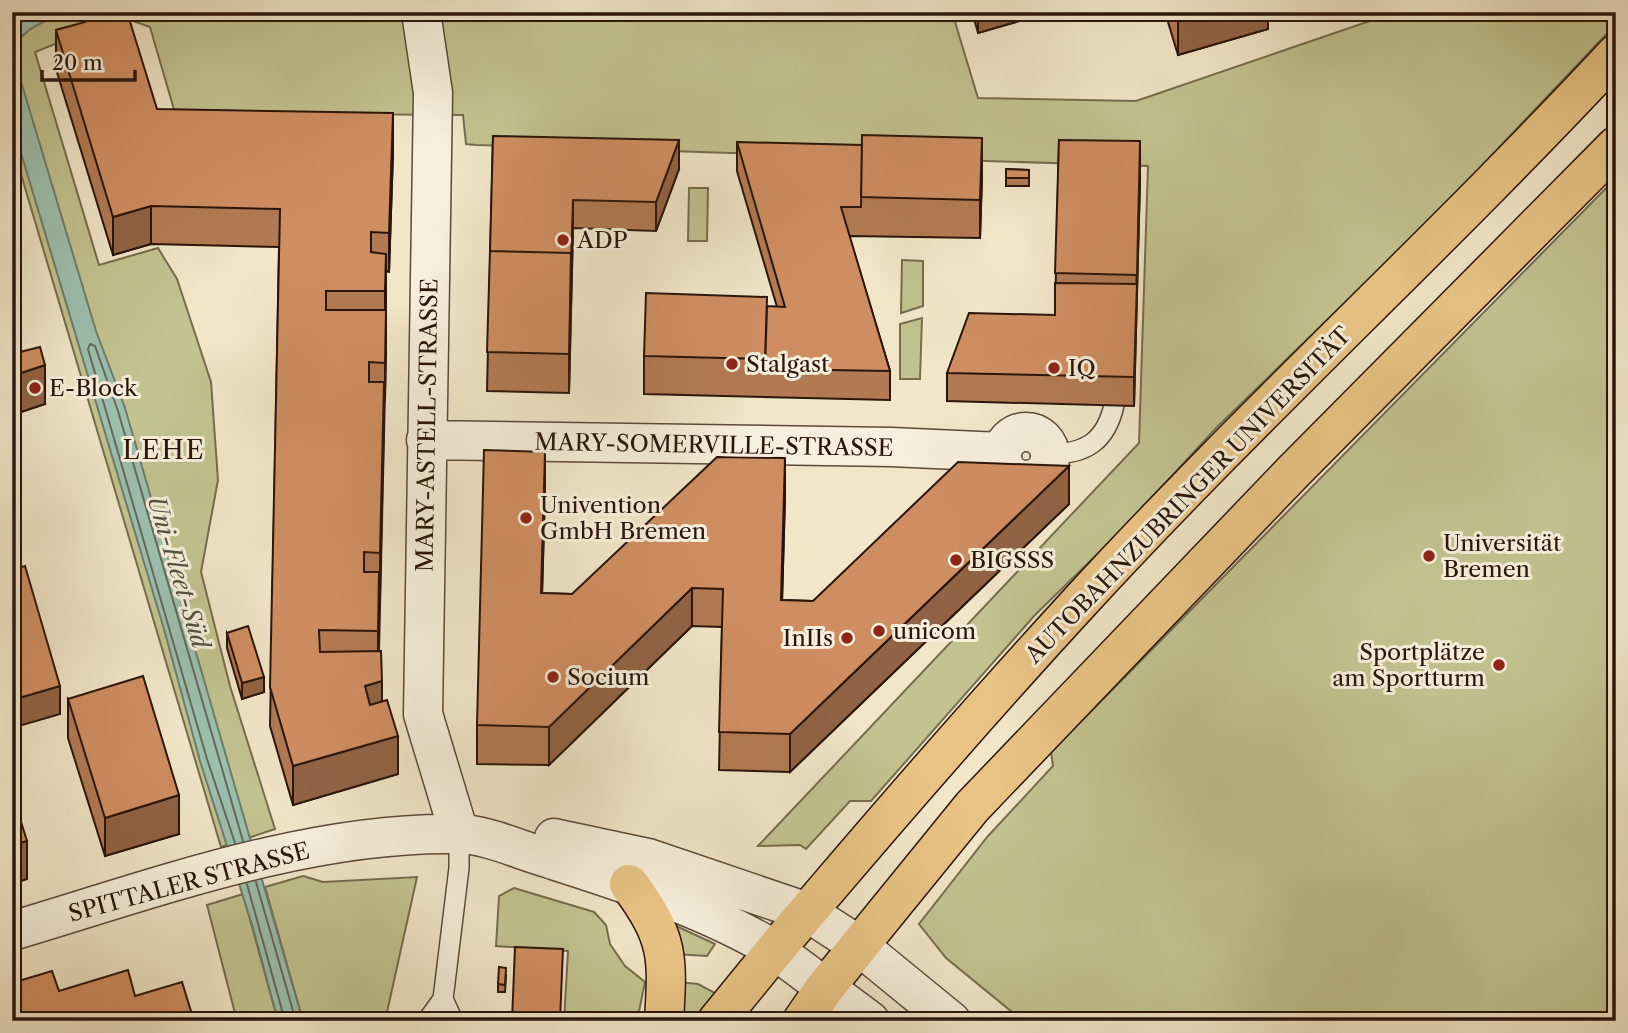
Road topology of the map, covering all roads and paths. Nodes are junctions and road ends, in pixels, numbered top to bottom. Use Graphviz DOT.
graph roads {
  1 [pos="421,12"];
  2 [pos="1616,54"];
  3 [pos="1616,146"];
  4 [pos="1114,405"];
  5 [pos="426,440"];
  6 [pos="1050,454"];
  7 [pos="476,837"];
  8 [pos="629,884"];
  9 [pos="807,912"];
  10 [pos="12,931"];
  11 [pos="858,944"];
  12 [pos="775,950"];
  13 [pos="824,989"];
  14 [pos="443,999"];
  15 [pos="427,1021"];
  16 [pos="453,1021"];
  17 [pos="664,1021"];
  18 [pos="717,1021"];
  19 [pos="802,1021"];
  20 [pos="870,1021"];
  21 [pos="951,1021"];
  1 -- 5 [label="street, MARY-ASTELL-STRASSE"];
  2 -- 9 [label="main road, AUTOBAHNZUBRINGER UNIVERSITÄT"];
  3 -- 11 [label="main road"];
  4 -- 6 [label="lane"];
  5 -- 6 [label="street, MARY-SOMERVILLE-STRASSE"];
  5 -- 7 [label="street, MARY-ASTELL-STRASSE"];
  7 -- 8 [label="street, SPITTALER STRASSE"];
  7 -- 9 [label="street, SPITTALER STRASSE"];
  7 -- 10 [label="street, SPITTALER STRASSE"];
  7 -- 14 [label="lane"];
  8 -- 12 [label="street, SPITTALER STRASSE"];
  8 -- 17 [label="main road"];
  9 -- 11 [label="street, SPITTALER STRASSE"];
  9 -- 12 [label="main road, AUTOBAHNZUBRINGER UNIVERSITÄT"];
  11 -- 13 [label="main road"];
  11 -- 21 [label="street, SPITTALER STRASSE"];
  12 -- 13 [label="street, SPITTALER STRASSE"];
  12 -- 18 [label="main road, AUTOBAHNZUBRINGER UNIVERSITÄT"];
  13 -- 19 [label="main road"];
  13 -- 20 [label="street, SPITTALER STRASSE"];
  14 -- 15 [label="lane"];
  14 -- 16 [label="lane"];
}
